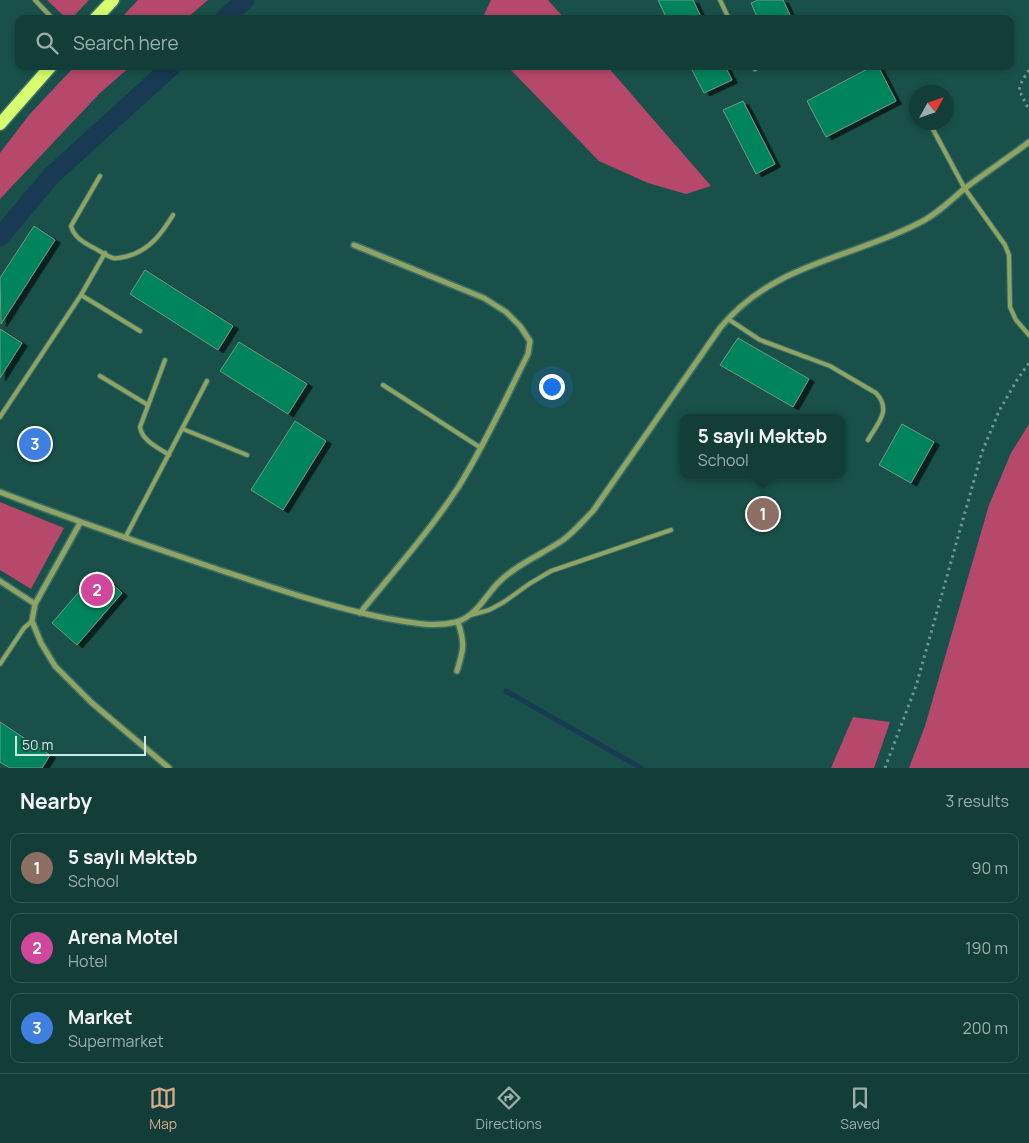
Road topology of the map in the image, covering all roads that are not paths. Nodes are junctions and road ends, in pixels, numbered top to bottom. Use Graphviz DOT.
graph roads {
  1 [pos="35,0"];
  2 [pos="113,0"];
  3 [pos="720,0"];
  4 [pos="49,15"];
  5 [pos="99,15"];
  6 [pos="727,15"];
  7 [pos="47,70"];
  8 [pos="0,124"];
  9 [pos="933,130"];
  10 [pos="1029,142"];
  11 [pos="100,176"];
  12 [pos="965,189"];
  13 [pos="173,215"];
  14 [pos="354,245"];
  15 [pos="105,254"];
  16 [pos="81,295"];
  17 [pos="728,319"];
  18 [pos="140,331"];
  19 [pos="1029,335"];
  20 [pos="164,360"];
  21 [pos="100,376"];
  22 [pos="207,381"];
  23 [pos="383,386"];
  24 [pos="148,406"];
  25 [pos="0,417"];
  26 [pos="182,429"];
  27 [pos="868,440"];
  28 [pos="481,448"];
  29 [pos="169,455"];
  30 [pos="247,455"];
  31 [pos="0,492"];
  32 [pos="80,523"];
  33 [pos="672,530"];
  34 [pos="125,538"];
  35 [pos="0,581"];
  36 [pos="35,604"];
  37 [pos="360,613"];
  38 [pos="471,615"];
  39 [pos="32,621"];
  40 [pos="458,622"];
  41 [pos="0,664"];
  42 [pos="457,671"];
  43 [pos="169,768"];
  1 -- 4 [label="lane"];
  2 -- 5 [label="main road"];
  3 -- 6 [label="lane"];
  7 -- 8 [label="main road"];
  9 -- 12 [label="lane"];
  10 -- 12 [label="street"];
  11 -- 15 [label="lane"];
  12 -- 17 [label="street"];
  12 -- 19 [label="lane"];
  13 -- 15 [label="lane"];
  14 -- 28 [label="street"];
  15 -- 16 [label="lane"];
  16 -- 18 [label="lane"];
  16 -- 25 [label="lane"];
  17 -- 27 [label="lane"];
  17 -- 38 [label="street"];
  20 -- 24 [label="lane"];
  21 -- 24 [label="lane"];
  22 -- 26 [label="lane"];
  23 -- 28 [label="lane"];
  24 -- 29 [label="lane"];
  26 -- 29 [label="lane"];
  26 -- 30 [label="lane"];
  28 -- 37 [label="street"];
  29 -- 34 [label="lane"];
  31 -- 32 [label="street"];
  32 -- 34 [label="street"];
  32 -- 36 [label="street"];
  33 -- 38 [label="lane"];
  34 -- 37 [label="street"];
  35 -- 36 [label="street"];
  36 -- 39 [label="street"];
  37 -- 40 [label="street"];
  38 -- 40 [label="street"];
  39 -- 41 [label="lane"];
  39 -- 43 [label="street"];
  40 -- 42 [label="street"];
}
